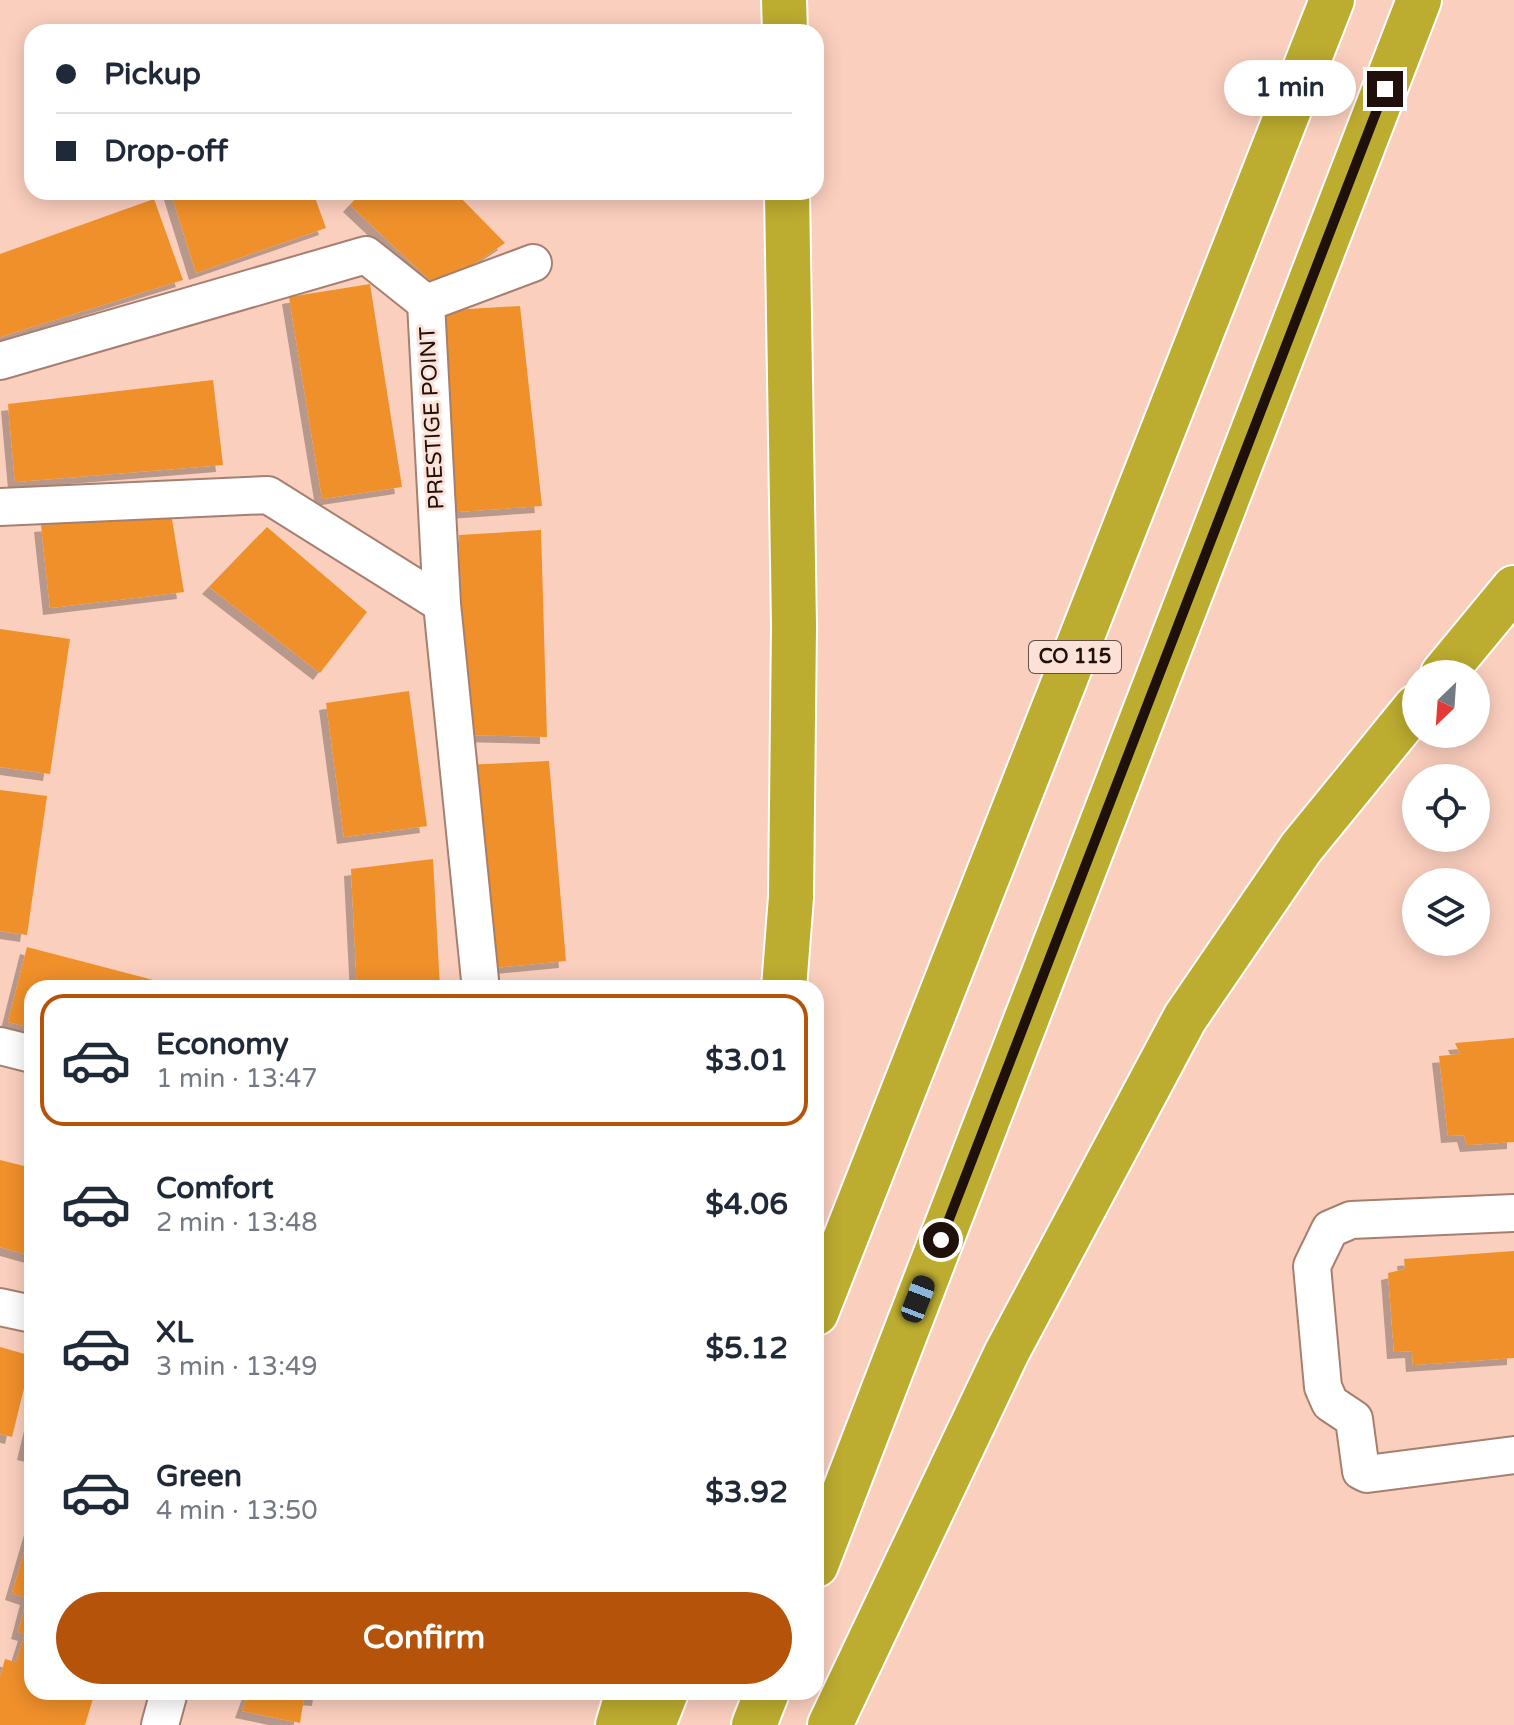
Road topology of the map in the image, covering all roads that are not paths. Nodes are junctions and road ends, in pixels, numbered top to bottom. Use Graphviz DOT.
graph roads {
  1 [pos="784,0"];
  2 [pos="1332,0"];
  3 [pos="1419,0"];
  4 [pos="785,24"];
  5 [pos="787,200"];
  6 [pos="533,263"];
  7 [pos="426,303"];
  8 [pos="0,361"];
  9 [pos="0,507"];
  10 [pos="1514,588"];
  11 [pos="442,604"];
  12 [pos="1455,660"];
  13 [pos="1402,724"];
  14 [pos="480,980"];
  15 [pos="785,980"];
  16 [pos="0,1046"];
  17 [pos="24,1052"];
  18 [pos="1514,1213"];
  19 [pos="824,1293"];
  20 [pos="0,1307"];
  21 [pos="24,1312"];
  22 [pos="1514,1455"];
  23 [pos="824,1544"];
  24 [pos="167,1700"];
  25 [pos="626,1700"];
  26 [pos="663,1700"];
  27 [pos="764,1700"];
  28 [pos="160,1725"];
  29 [pos="618,1725"];
  30 [pos="653,1725"];
  31 [pos="754,1725"];
  32 [pos="830,1725"];
  1 -- 4 [label="highway"];
  2 -- 19 [label="highway, CO 115"];
  3 -- 23 [label="highway"];
  5 -- 15 [label="highway"];
  6 -- 7 [label="street"];
  7 -- 8 [label="street, PRESTIGE POINT"];
  7 -- 11 [label="street, PRESTIGE POINT"];
  9 -- 11 [label="street"];
  10 -- 12 [label="highway"];
  11 -- 14 [label="street, PRESTIGE POINT"];
  13 -- 32 [label="highway"];
  16 -- 17 [label="street"];
  18 -- 22 [label="street"];
  20 -- 21 [label="street"];
  24 -- 28 [label="street"];
  25 -- 29 [label="highway"];
  26 -- 30 [label="highway"];
  27 -- 31 [label="highway"];
}
